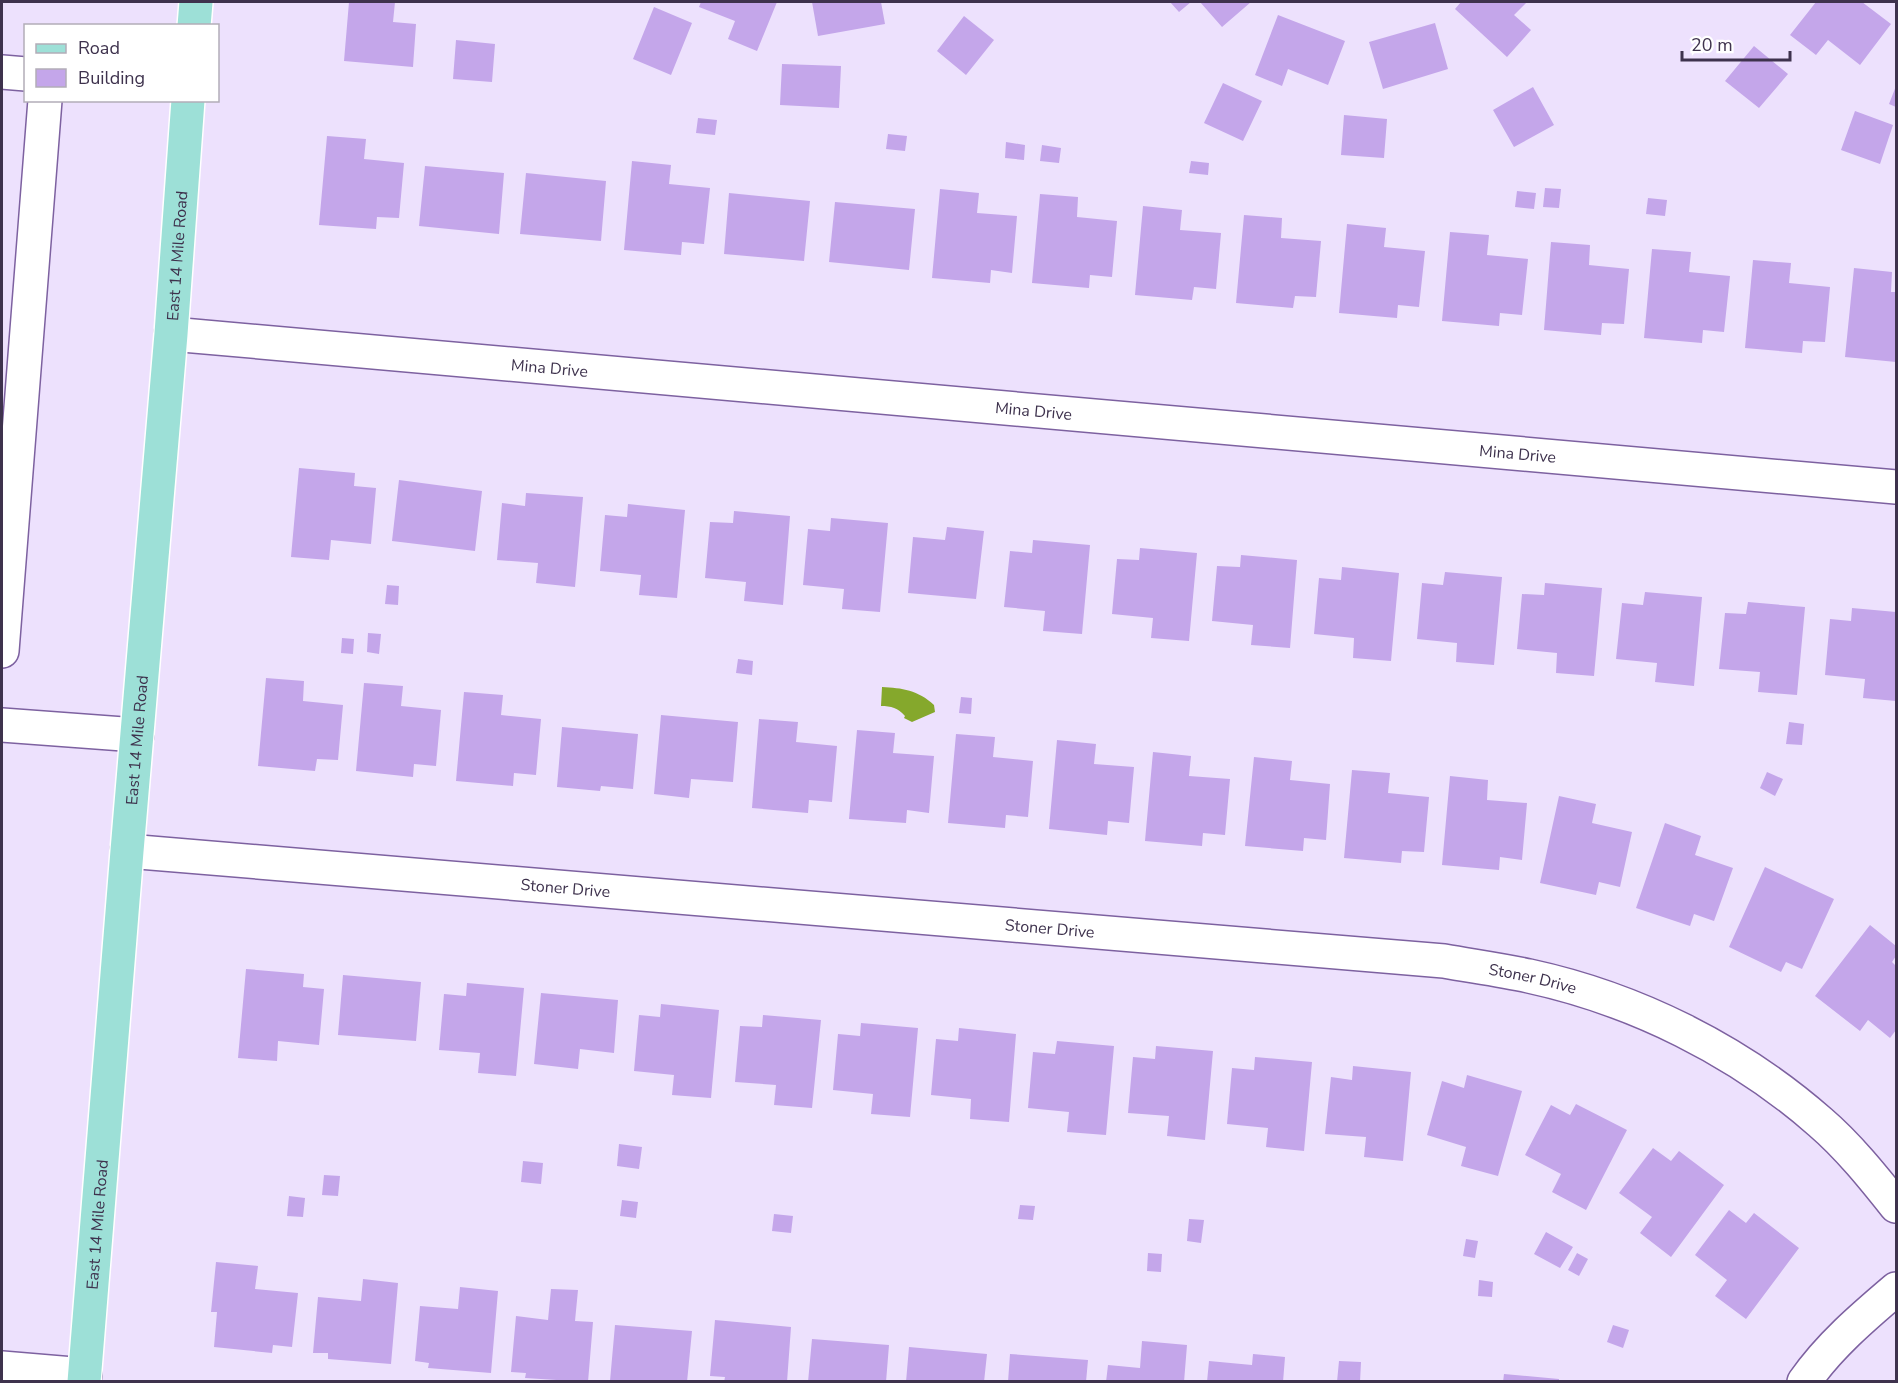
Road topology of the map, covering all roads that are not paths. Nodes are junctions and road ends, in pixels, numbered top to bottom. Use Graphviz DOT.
graph roads {
  1 [pos="196,2"];
  2 [pos="194,24"];
  3 [pos="2,72"];
  4 [pos="24,74"];
  5 [pos="45,102"];
  6 [pos="188,102"];
  7 [pos="171,334"];
  8 [pos="1896,487"];
  9 [pos="2,651"];
  10 [pos="2,725"];
  11 [pos="137,735"];
  12 [pos="127,851"];
  13 [pos="1896,1206"];
  14 [pos="1896,1289"];
  15 [pos="2,1368"];
  16 [pos="85,1378"];
  17 [pos="1804,1382"];
  1 -- 2 [label="main road"];
  3 -- 4 [label="street"];
  5 -- 9 [label="street"];
  6 -- 7 [label="main road, East 14 Mile Road"];
  7 -- 8 [label="street, Mina Drive"];
  7 -- 11 [label="main road, East 14 Mile Road"];
  10 -- 11 [label="street"];
  11 -- 12 [label="main road, East 14 Mile Road"];
  12 -- 13 [label="street, Stoner Drive"];
  12 -- 16 [label="main road, East 14 Mile Road"];
  14 -- 17 [label="street"];
  15 -- 16 [label="street"];
}
